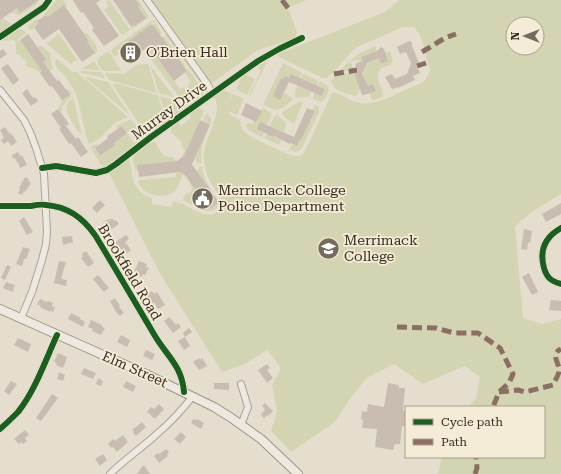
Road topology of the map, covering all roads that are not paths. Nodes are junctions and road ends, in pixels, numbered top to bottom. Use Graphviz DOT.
graph roads {
  1 [pos="49,0"];
  2 [pos="147,0"];
  3 [pos="0,37"];
  4 [pos="302,38"];
  5 [pos="0,90"];
  6 [pos="212,94"];
  7 [pos="42,168"];
  8 [pos="46,205"];
  9 [pos="0,206"];
  10 [pos="561,228"];
  11 [pos="561,284"];
  12 [pos="0,309"];
  13 [pos="21,318"];
  14 [pos="57,334"];
  15 [pos="241,384"];
  16 [pos="184,392"];
  17 [pos="193,396"];
  18 [pos="241,425"];
  19 [pos="0,429"];
  20 [pos="110,474"];
  21 [pos="298,474"];
  1 -- 3 [label="street"];
  2 -- 6 [label="street"];
  4 -- 6 [label="street, Murray Drive"];
  5 -- 7 [label="street"];
  6 -- 7 [label="street, Murray Drive"];
  7 -- 8 [label="street"];
  8 -- 9 [label="street, Brookfield Road"];
  8 -- 13 [label="street"];
  8 -- 16 [label="street, Brookfield Road"];
  10 -- 11 [label="street"];
  12 -- 13 [label="main road, Elm Street"];
  13 -- 14 [label="main road, Elm Street"];
  14 -- 16 [label="main road, Elm Street"];
  14 -- 19 [label="street"];
  15 -- 18 [label="street"];
  16 -- 17 [label="main road, Elm Street"];
  17 -- 18 [label="main road, Elm Street"];
  17 -- 20 [label="street"];
  18 -- 21 [label="main road, Elm Street"];
}
